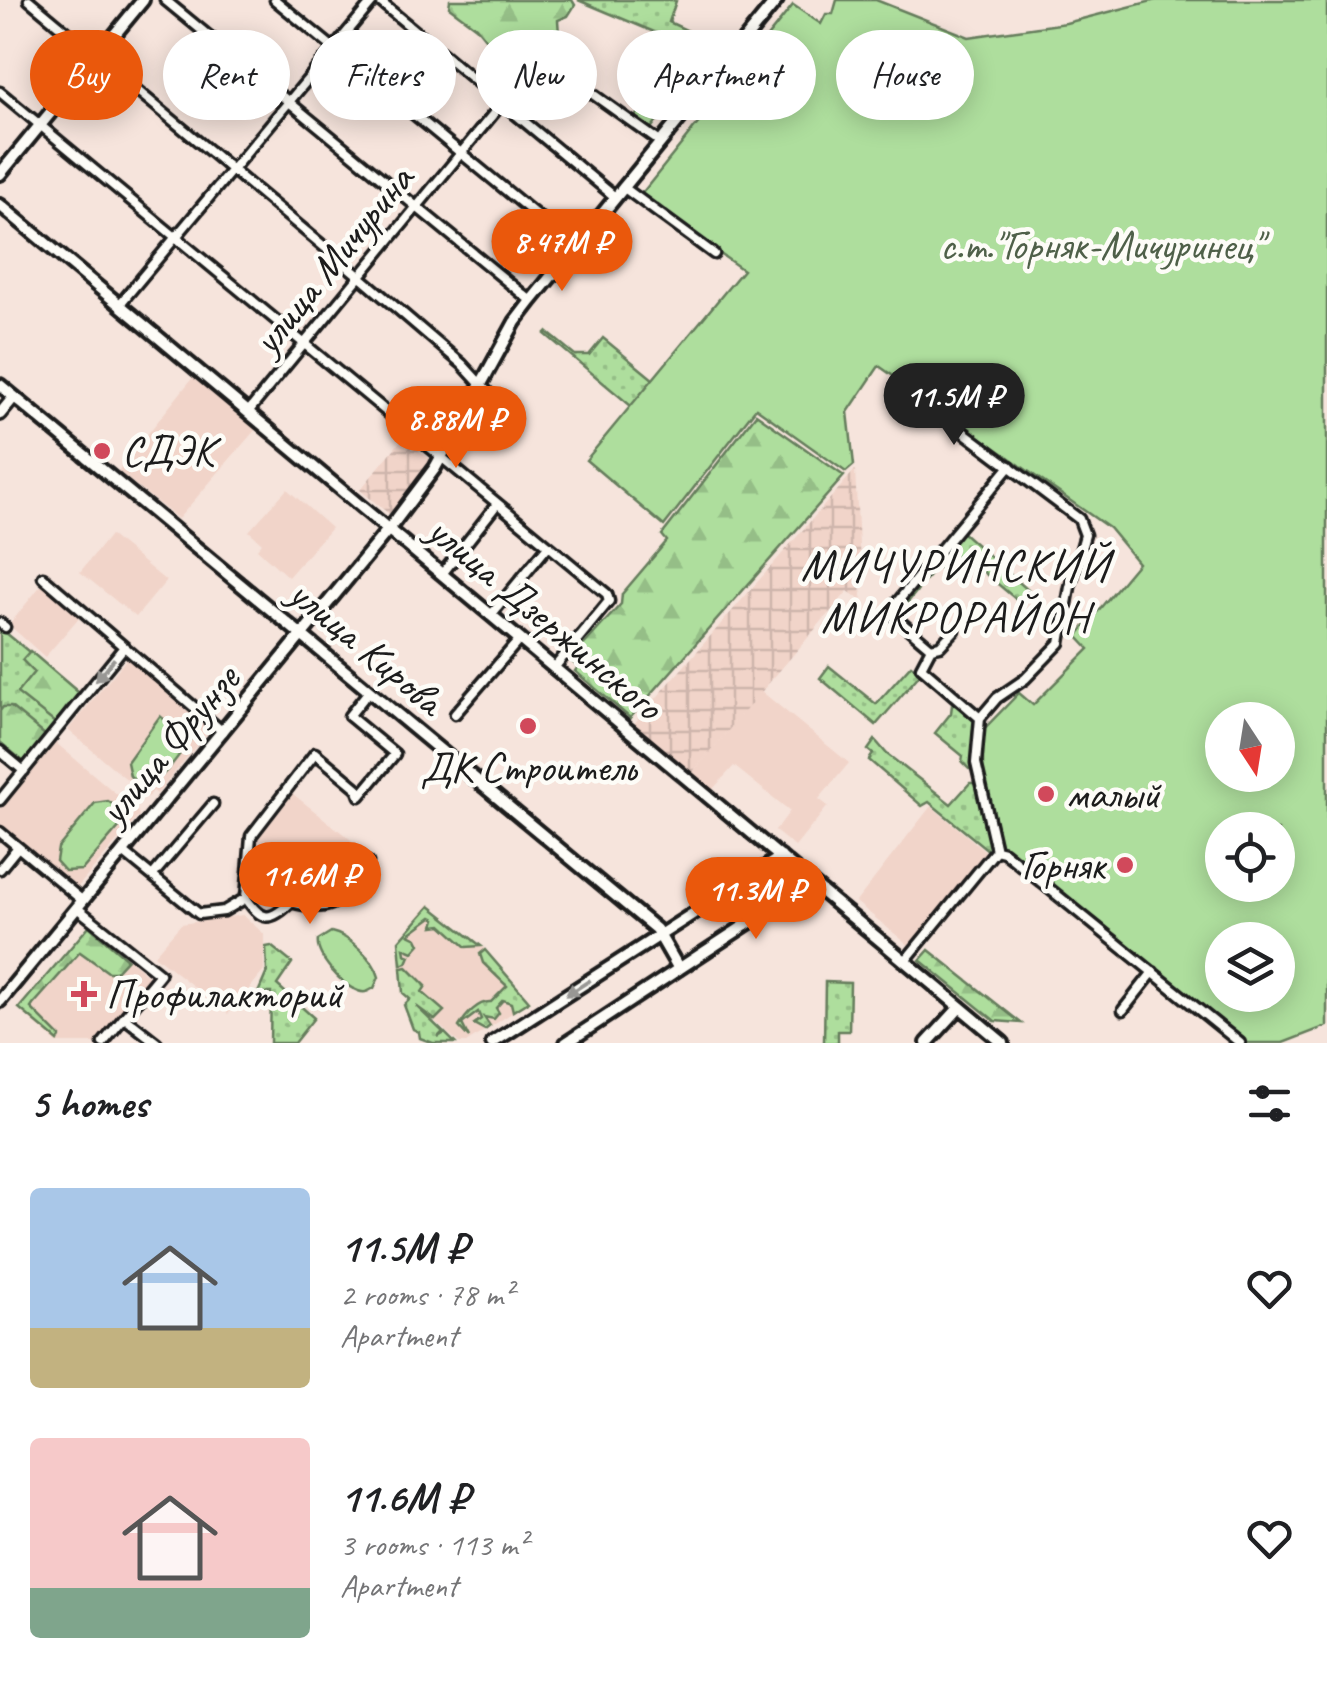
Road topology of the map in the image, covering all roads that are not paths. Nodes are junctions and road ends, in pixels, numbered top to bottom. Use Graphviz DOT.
graph roads {
  1 [pos="29,0"];
  2 [pos="143,0"];
  3 [pos="164,0"];
  4 [pos="275,0"];
  5 [pos="376,0"];
  6 [pos="778,0"];
  7 [pos="65,30"];
  8 [pos="118,30"];
  9 [pos="200,30"];
  10 [pos="311,30"];
  11 [pos="350,30"];
  12 [pos="310,76"];
  13 [pos="476,80"];
  14 [pos="0,92"];
  15 [pos="143,95"];
  16 [pos="597,97"];
  17 [pos="290,99"];
  18 [pos="290,104"];
  19 [pos="44,120"];
  20 [pos="272,120"];
  21 [pos="420,120"];
  22 [pos="488,120"];
  23 [pos="524,120"];
  24 [pos="39,126"];
  25 [pos="660,142"];
  26 [pos="460,153"];
  27 [pos="232,170"];
  28 [pos="0,174"];
  29 [pos="623,187"];
  30 [pos="616,197"];
  31 [pos="0,205"];
  32 [pos="416,206"];
  33 [pos="176,237"];
  34 [pos="575,247"];
  35 [pos="714,254"];
  36 [pos="358,275"];
  37 [pos="530,301"];
  38 [pos="119,305"];
  39 [pos="302,343"];
  40 [pos="482,383"];
  41 [pos="0,385"];
  42 [pos="14,397"];
  43 [pos="494,399"];
  44 [pos="921,400"];
  45 [pos="248,412"];
  46 [pos="0,414"];
  47 [pos="441,458"];
  48 [pos="1010,466"];
  49 [pos="497,504"];
  50 [pos="388,530"];
  51 [pos="548,546"];
  52 [pos="442,574"];
  53 [pos="43,577"];
  54 [pos="491,615"];
  55 [pos="955,630"];
  56 [pos="302,635"];
  57 [pos="520,640"];
  58 [pos="124,646"];
  59 [pos="931,648"];
  60 [pos="554,668"];
  61 [pos="370,691"];
  62 [pos="455,714"];
  63 [pos="980,718"];
  64 [pos="222,732"];
  65 [pos="0,751"];
  66 [pos="24,771"];
  67 [pos="0,800"];
  68 [pos="213,804"];
  69 [pos="0,832"];
  70 [pos="18,847"];
  71 [pos="996,850"];
  72 [pos="123,852"];
  73 [pos="782,857"];
  74 [pos="368,862"];
  75 [pos="0,869"];
  76 [pos="153,875"];
  77 [pos="811,882"];
  78 [pos="246,898"];
  79 [pos="80,904"];
  80 [pos="660,936"];
  81 [pos="905,960"];
  82 [pos="679,969"];
  83 [pos="1153,972"];
  84 [pos="0,1001"];
  85 [pos="960,1006"];
  86 [pos="1123,1010"];
  87 [pos="124,1018"];
  88 [pos="104,1043"];
  89 [pos="157,1043"];
  90 [pos="492,1043"];
  91 [pos="566,1043"];
  92 [pos="927,1043"];
  93 [pos="1003,1043"];
  94 [pos="1240,1043"];
  1 -- 7 [label="street"];
  2 -- 8 [label="main road"];
  3 -- 9 [label="street"];
  4 -- 10 [label="street"];
  5 -- 11 [label="street"];
  5 -- 13 [label="street"];
  6 -- 25 [label="main road, улица Фрунзе"];
  12 -- 17 [label="street"];
  14 -- 24 [label="street"];
  15 -- 27 [label="street"];
  16 -- 25 [label="street, улица Мичурина"];
  18 -- 32 [label="street"];
  19 -- 24 [label="main road"];
  20 -- 27 [label="street"];
  21 -- 26 [label="street"];
  22 -- 26 [label="street, улица Мичурина"];
  23 -- 30 [label="street"];
  24 -- 28 [label="main road"];
  24 -- 33 [label="street"];
  25 -- 29 [label="main road, улица Фрунзе"];
  26 -- 32 [label="street, улица Мичурина"];
  26 -- 34 [label="street"];
  27 -- 33 [label="street"];
  27 -- 36 [label="street"];
  29 -- 30 [label="main road, улица Фрунзе"];
  29 -- 35 [label="street"];
  30 -- 34 [label="main road, улица Фрунзе"];
  31 -- 38 [label="main road, улица Дзержинского"];
  32 -- 36 [label="street, улица Мичурина"];
  32 -- 37 [label="street"];
  33 -- 38 [label="street"];
  33 -- 39 [label="street"];
  34 -- 37 [label="main road, улица Фрунзе"];
  36 -- 39 [label="street, улица Мичурина"];
  36 -- 40 [label="street"];
  37 -- 40 [label="main road, улица Фрунзе"];
  38 -- 45 [label="main road, улица Дзержинского"];
  39 -- 45 [label="street, улица Мичурина"];
  39 -- 47 [label="street"];
  40 -- 43 [label="street"];
  40 -- 47 [label="main road, улица Фрунзе"];
  41 -- 42 [label="main road, улица Кирова"];
  42 -- 46 [label="main road"];
  42 -- 56 [label="main road, улица Кирова"];
  44 -- 48 [label="street"];
  45 -- 50 [label="main road, улица Дзержинского"];
  47 -- 49 [label="street"];
  47 -- 50 [label="main road, улица Фрунзе"];
  48 -- 59 [label="street"];
  48 -- 63 [label="street"];
  49 -- 51 [label="street"];
  49 -- 52 [label="street"];
  50 -- 52 [label="main road, улица Дзержинского"];
  50 -- 56 [label="main road, улица Фрунзе"];
  51 -- 54 [label="street"];
  51 -- 60 [label="street"];
  52 -- 54 [label="main road, улица Дзержинского"];
  53 -- 58 [label="street"];
  54 -- 57 [label="main road, улица Дзержинского"];
  55 -- 59 [label="street"];
  56 -- 61 [label="main road, улица Кирова"];
  56 -- 64 [label="main road, улица Фрунзе"];
  57 -- 60 [label="main road, улица Дзержинского"];
  57 -- 62 [label="street"];
  58 -- 64 [label="street"];
  58 -- 66 [label="street, one-way"];
  59 -- 63 [label="street"];
  60 -- 73 [label="main road, улица Дзержинского"];
  61 -- 78 [label="street"];
  61 -- 80 [label="main road, улица Кирова"];
  63 -- 71 [label="street"];
  64 -- 72 [label="main road, улица Фрунзе"];
  65 -- 66 [label="street"];
  66 -- 67 [label="street"];
  68 -- 76 [label="street"];
  69 -- 70 [label="street"];
  70 -- 75 [label="street"];
  70 -- 79 [label="street"];
  71 -- 81 [label="street"];
  71 -- 83 [label="street"];
  72 -- 76 [label="street"];
  72 -- 79 [label="main road, улица Фрунзе"];
  73 -- 77 [label="main road, улица Дзержинского"];
  73 -- 80 [label="main road"];
  74 -- 78 [label="street"];
  76 -- 78 [label="street"];
  77 -- 81 [label="main road, улица Дзержинского"];
  77 -- 82 [label="main road"];
  79 -- 84 [label="main road, улица Фрунзе"];
  79 -- 87 [label="street"];
  80 -- 82 [label="main road, улица Кирова"];
  80 -- 90 [label="main road, one-way"];
  81 -- 85 [label="main road, улица Дзержинского"];
  82 -- 91 [label="main road"];
  83 -- 86 [label="street"];
  83 -- 94 [label="street"];
  85 -- 92 [label="main road"];
  85 -- 93 [label="main road, улица Дзержинского"];
  87 -- 88 [label="street"];
  87 -- 89 [label="street"];
}
